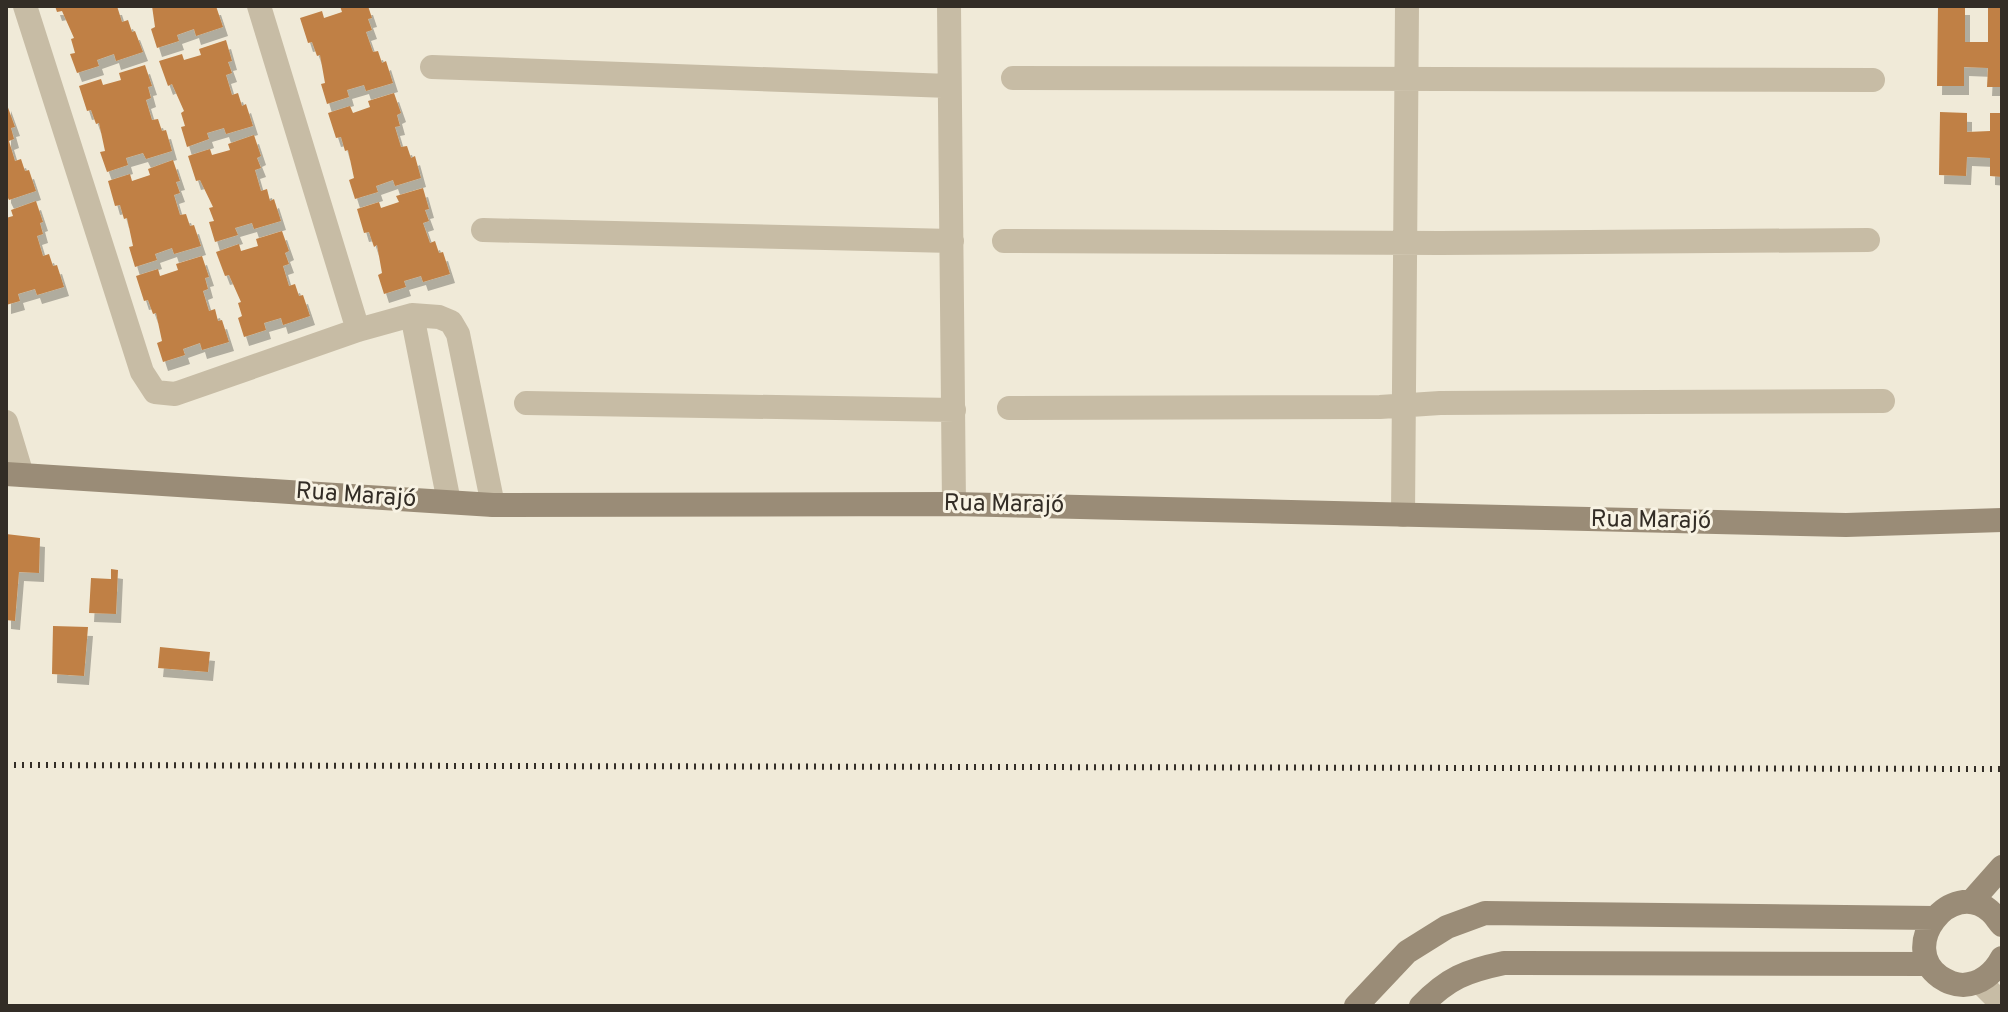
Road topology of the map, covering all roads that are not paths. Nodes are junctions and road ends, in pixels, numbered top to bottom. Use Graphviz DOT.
graph roads {
  1 [pos="25,6"];
  2 [pos="259,6"];
  3 [pos="949,6"];
  4 [pos="1407,6"];
  5 [pos="432,67"];
  6 [pos="1013,78"];
  7 [pos="1405,78"];
  8 [pos="1873,80"];
  9 [pos="949,86"];
  10 [pos="483,230"];
  11 [pos="1868,240"];
  12 [pos="952,241"];
  13 [pos="1004,241"];
  14 [pos="1403,242"];
  15 [pos="412,315"];
  16 [pos="358,330"];
  17 [pos="1883,401"];
  18 [pos="526,403"];
  19 [pos="1403,406"];
  20 [pos="1009,408"];
  21 [pos="954,410"];
  22 [pos="6,422"];
  23 [pos="14,474"];
  24 [pos="449,502"];
  25 [pos="954,504"];
  26 [pos="493,505"];
  27 [pos="1403,515"];
  28 [pos="1999,515"];
  29 [pos="2002,867"];
  30 [pos="1971,902"];
  31 [pos="1934,918"];
  32 [pos="2002,925"];
  33 [pos="2002,958"];
  34 [pos="1928,964"];
  35 [pos="1980,982"];
  36 [pos="2002,1004"];
  37 [pos="1356,1006"];
  38 [pos="1421,1006"];
  1 -- 16 [label="street"];
  2 -- 16 [label="street"];
  3 -- 9 [label="street"];
  4 -- 7 [label="street"];
  5 -- 9 [label="street"];
  6 -- 7 [label="street"];
  7 -- 8 [label="street"];
  7 -- 14 [label="street"];
  9 -- 12 [label="street"];
  10 -- 12 [label="street"];
  11 -- 14 [label="street"];
  12 -- 21 [label="street"];
  13 -- 14 [label="street"];
  14 -- 19 [label="street"];
  15 -- 16 [label="street"];
  15 -- 24 [label="street"];
  15 -- 26 [label="street"];
  17 -- 19 [label="street"];
  18 -- 21 [label="street"];
  19 -- 20 [label="street"];
  19 -- 27 [label="street"];
  21 -- 25 [label="street"];
  22 -- 23 [label="street"];
  23 -- 24 [label="street, Rua Marajó"];
  24 -- 26 [label="street, Rua Marajó"];
  25 -- 26 [label="street, Rua Marajó"];
  25 -- 27 [label="street, Rua Marajó"];
  27 -- 28 [label="street, Rua Marajó"];
  29 -- 30 [label="street"];
  30 -- 31 [label="street"];
  30 -- 32 [label="street"];
  31 -- 34 [label="street"];
  31 -- 37 [label="street"];
  33 -- 35 [label="street"];
  34 -- 35 [label="street"];
  34 -- 38 [label="street"];
  35 -- 36 [label="street"];
}
